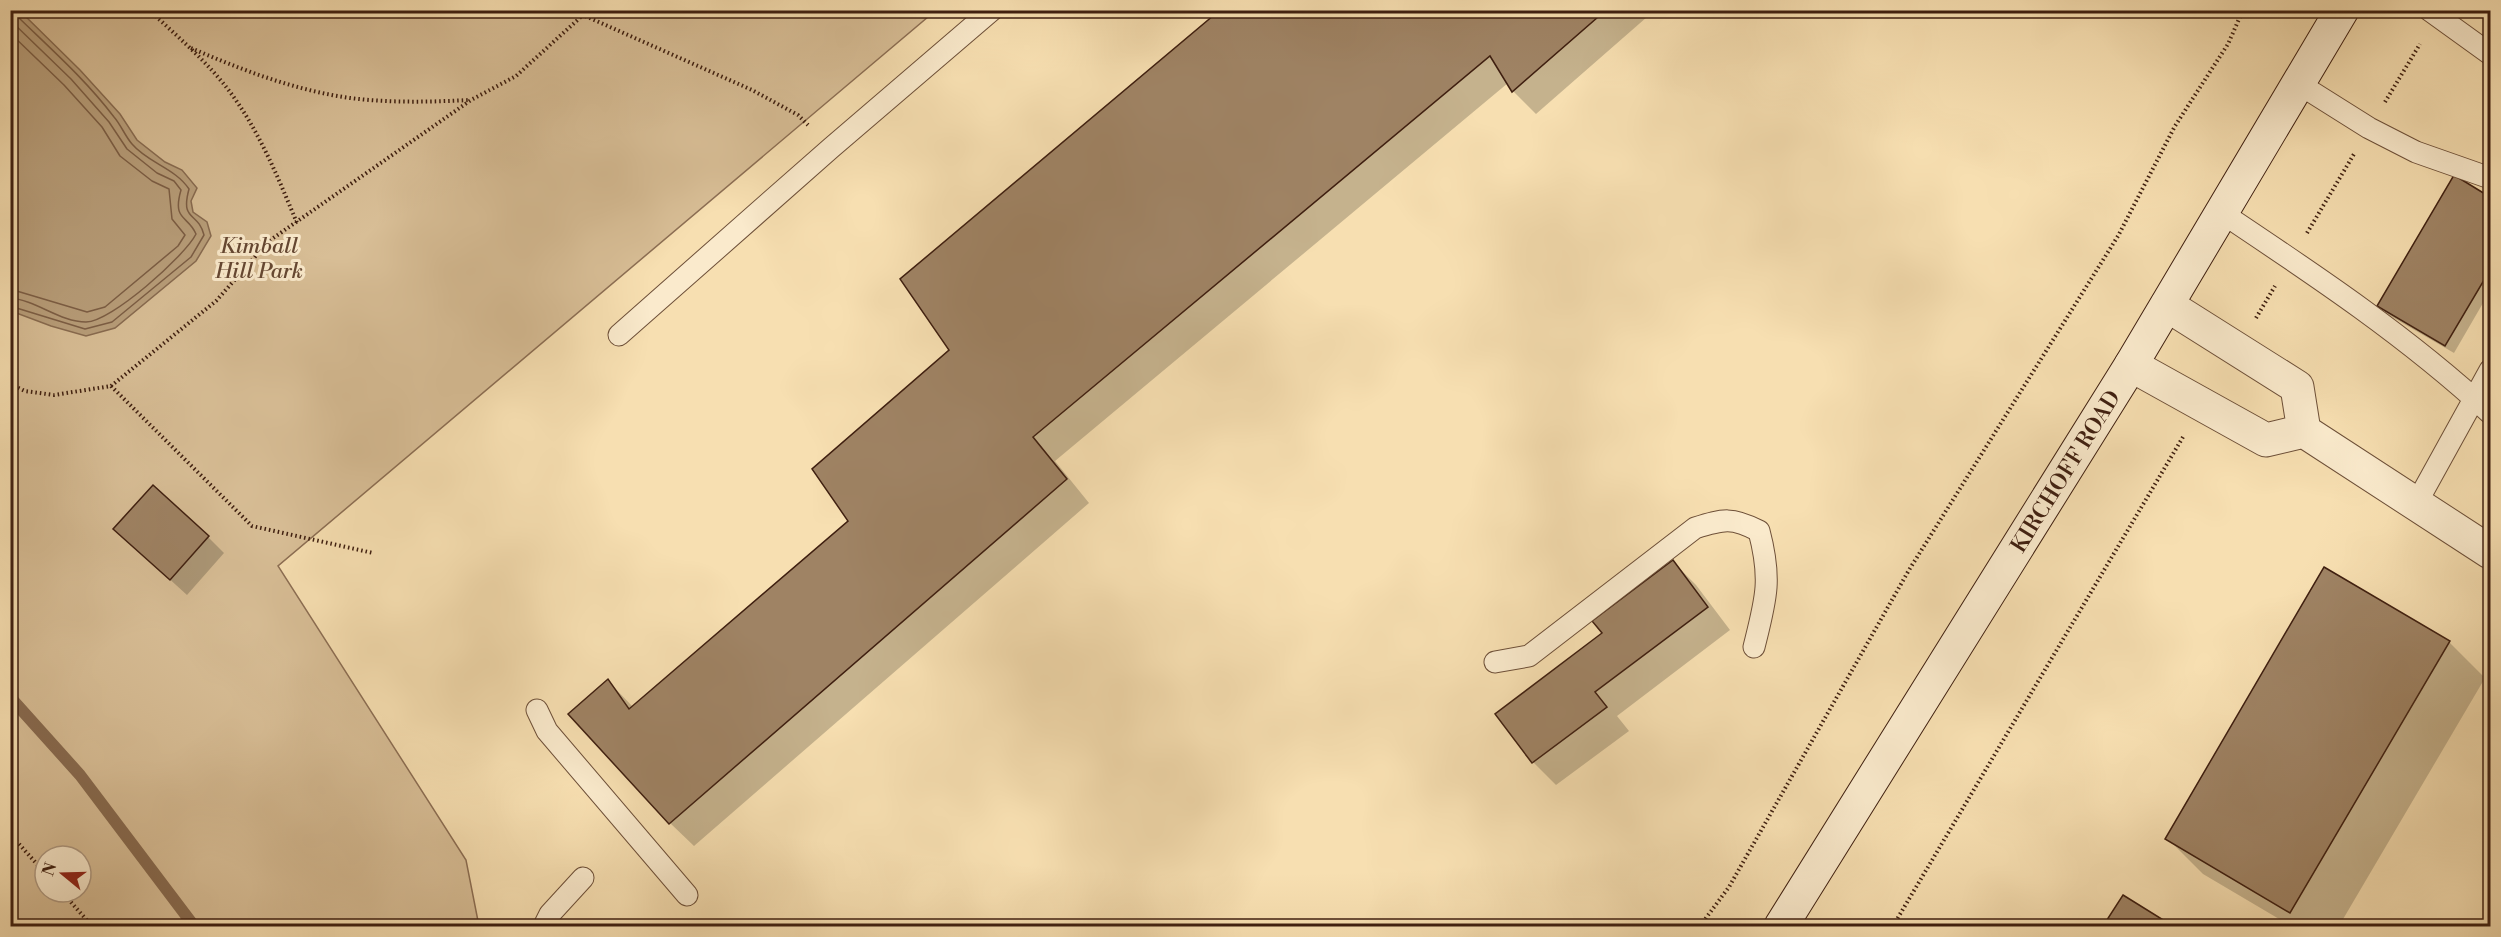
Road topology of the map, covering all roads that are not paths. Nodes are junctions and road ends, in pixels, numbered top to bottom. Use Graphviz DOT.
graph roads {
  1 [pos="992,10"];
  2 [pos="2342,10"];
  3 [pos="2432,14"];
  4 [pos="2490,54"];
  5 [pos="2299,84"];
  6 [pos="2490,178"];
  7 [pos="2222,213"];
  8 [pos="2167,305"];
  9 [pos="618,335"];
  10 [pos="2131,365"];
  11 [pos="2490,370"];
  12 [pos="2475,398"];
  13 [pos="2490,413"];
  14 [pos="2304,431"];
  15 [pos="2416,504"];
  16 [pos="2490,552"];
  17 [pos="1754,647"];
  18 [pos="1495,662"];
  19 [pos="537,710"];
  20 [pos="583,878"];
  21 [pos="687,896"];
  22 [pos="544,927"];
  23 [pos="1781,927"];
  1 -- 9 [label="lane"];
  2 -- 5 [label="main road, KIRCHOFF ROAD"];
  3 -- 4 [label="lane"];
  5 -- 6 [label="lane"];
  5 -- 7 [label="main road, KIRCHOFF ROAD"];
  7 -- 8 [label="main road, KIRCHOFF ROAD"];
  7 -- 12 [label="lane"];
  8 -- 10 [label="main road, KIRCHOFF ROAD"];
  8 -- 14 [label="main road"];
  10 -- 14 [label="main road"];
  10 -- 23 [label="main road, KIRCHOFF ROAD"];
  11 -- 12 [label="lane"];
  12 -- 13 [label="lane"];
  12 -- 15 [label="lane"];
  14 -- 15 [label="main road"];
  15 -- 16 [label="main road"];
  17 -- 18 [label="lane"];
  19 -- 21 [label="lane"];
  20 -- 22 [label="lane"];
}
